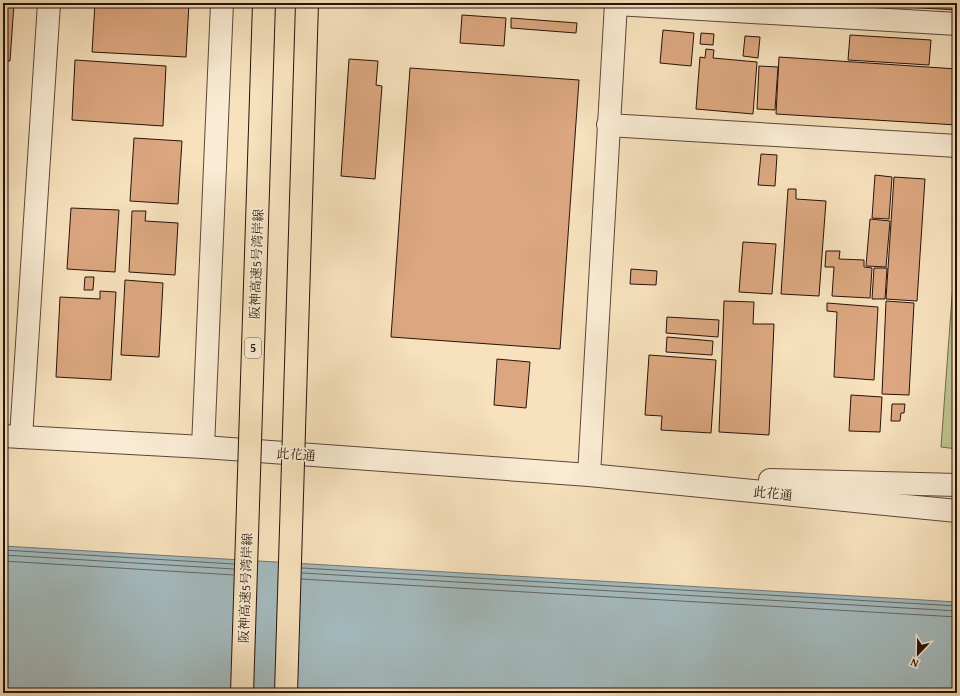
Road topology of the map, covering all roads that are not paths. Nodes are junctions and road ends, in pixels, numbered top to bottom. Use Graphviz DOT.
graph roads {
  1 [pos="49,3"];
  2 [pos="222,3"];
  3 [pos="264,3"];
  4 [pos="307,3"];
  5 [pos="616,4"];
  6 [pos="957,24"];
  7 [pos="608,125"];
  8 [pos="957,146"];
  9 [pos="12,437"];
  10 [pos="203,447"];
  11 [pos="589,475"];
  12 [pos="957,485"];
  13 [pos="957,510"];
  14 [pos="242,693"];
  15 [pos="286,693"];
  1 -- 9 [label="street"];
  2 -- 10 [label="street"];
  3 -- 14 [label="highway, 阪神高速5号湾岸線 / 5, bridge"];
  4 -- 15 [label="highway, bridge"];
  5 -- 6 [label="street"];
  5 -- 7 [label="street"];
  7 -- 8 [label="street"];
  7 -- 11 [label="street"];
  9 -- 10 [label="street, 此花通"];
  10 -- 11 [label="street, 此花通"];
  11 -- 12 [label="street, 此花通"];
  11 -- 13 [label="street, 此花通"];
}
